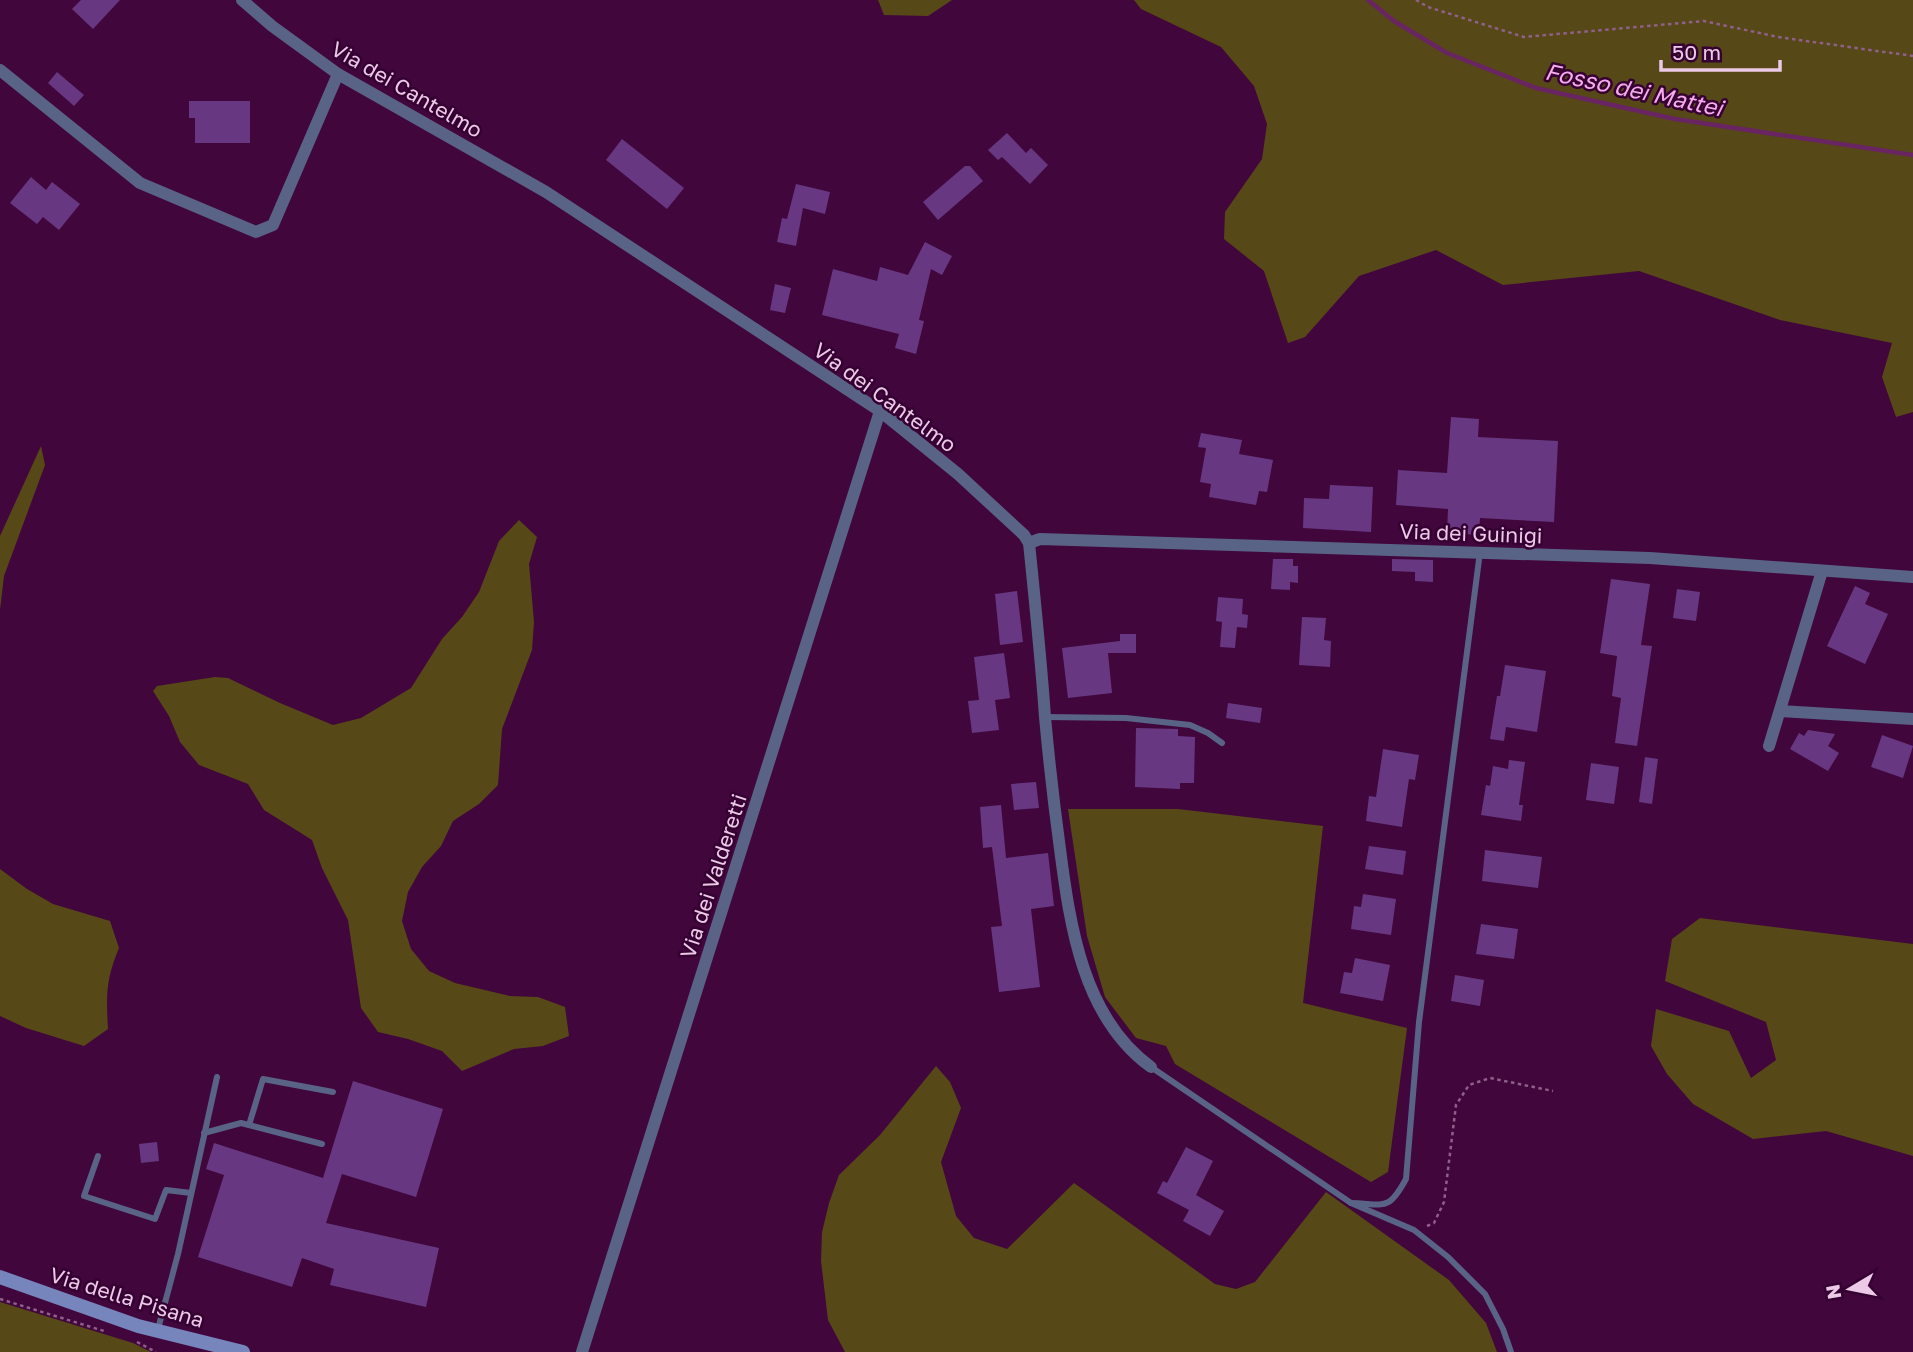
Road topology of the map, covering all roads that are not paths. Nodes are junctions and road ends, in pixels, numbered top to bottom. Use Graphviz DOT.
graph roads {
  1 [pos="242,0"];
  2 [pos="0,71"];
  3 [pos="338,74"];
  4 [pos="880,411"];
  5 [pos="1029,543"];
  6 [pos="1480,552"];
  7 [pos="1822,570"];
  8 [pos="1913,577"];
  9 [pos="1780,711"];
  10 [pos="1045,717"];
  11 [pos="1913,719"];
  12 [pos="1222,743"];
  13 [pos="1769,746"];
  14 [pos="1151,1067"];
  15 [pos="217,1077"];
  16 [pos="333,1091"];
  17 [pos="248,1125"];
  18 [pos="204,1133"];
  19 [pos="322,1144"];
  20 [pos="98,1156"];
  21 [pos="191,1193"];
  22 [pos="1351,1203"];
  23 [pos="0,1277"];
  24 [pos="157,1331"];
  25 [pos="243,1352"];
  26 [pos="582,1352"];
  27 [pos="1511,1352"];
  1 -- 3 [label="street, Via dei Cantelmo"];
  2 -- 3 [label="street"];
  3 -- 4 [label="street, Via dei Cantelmo"];
  4 -- 5 [label="street, Via dei Cantelmo"];
  4 -- 26 [label="street, Via dei Valderetti"];
  5 -- 6 [label="street, Via dei Guinigi"];
  5 -- 10 [label="street"];
  6 -- 7 [label="street, Via dei Guinigi"];
  6 -- 22 [label="lane"];
  7 -- 8 [label="street, Via dei Guinigi"];
  7 -- 9 [label="street"];
  9 -- 11 [label="street"];
  9 -- 13 [label="street"];
  10 -- 12 [label="lane"];
  10 -- 14 [label="street"];
  14 -- 22 [label="lane"];
  15 -- 18 [label="lane"];
  16 -- 17 [label="lane"];
  17 -- 18 [label="lane"];
  17 -- 19 [label="lane"];
  18 -- 21 [label="lane"];
  20 -- 21 [label="lane"];
  21 -- 24 [label="lane"];
  22 -- 27 [label="lane"];
  23 -- 24 [label="main road, Via della Pisana"];
  24 -- 25 [label="main road, Via della Pisana"];
}
